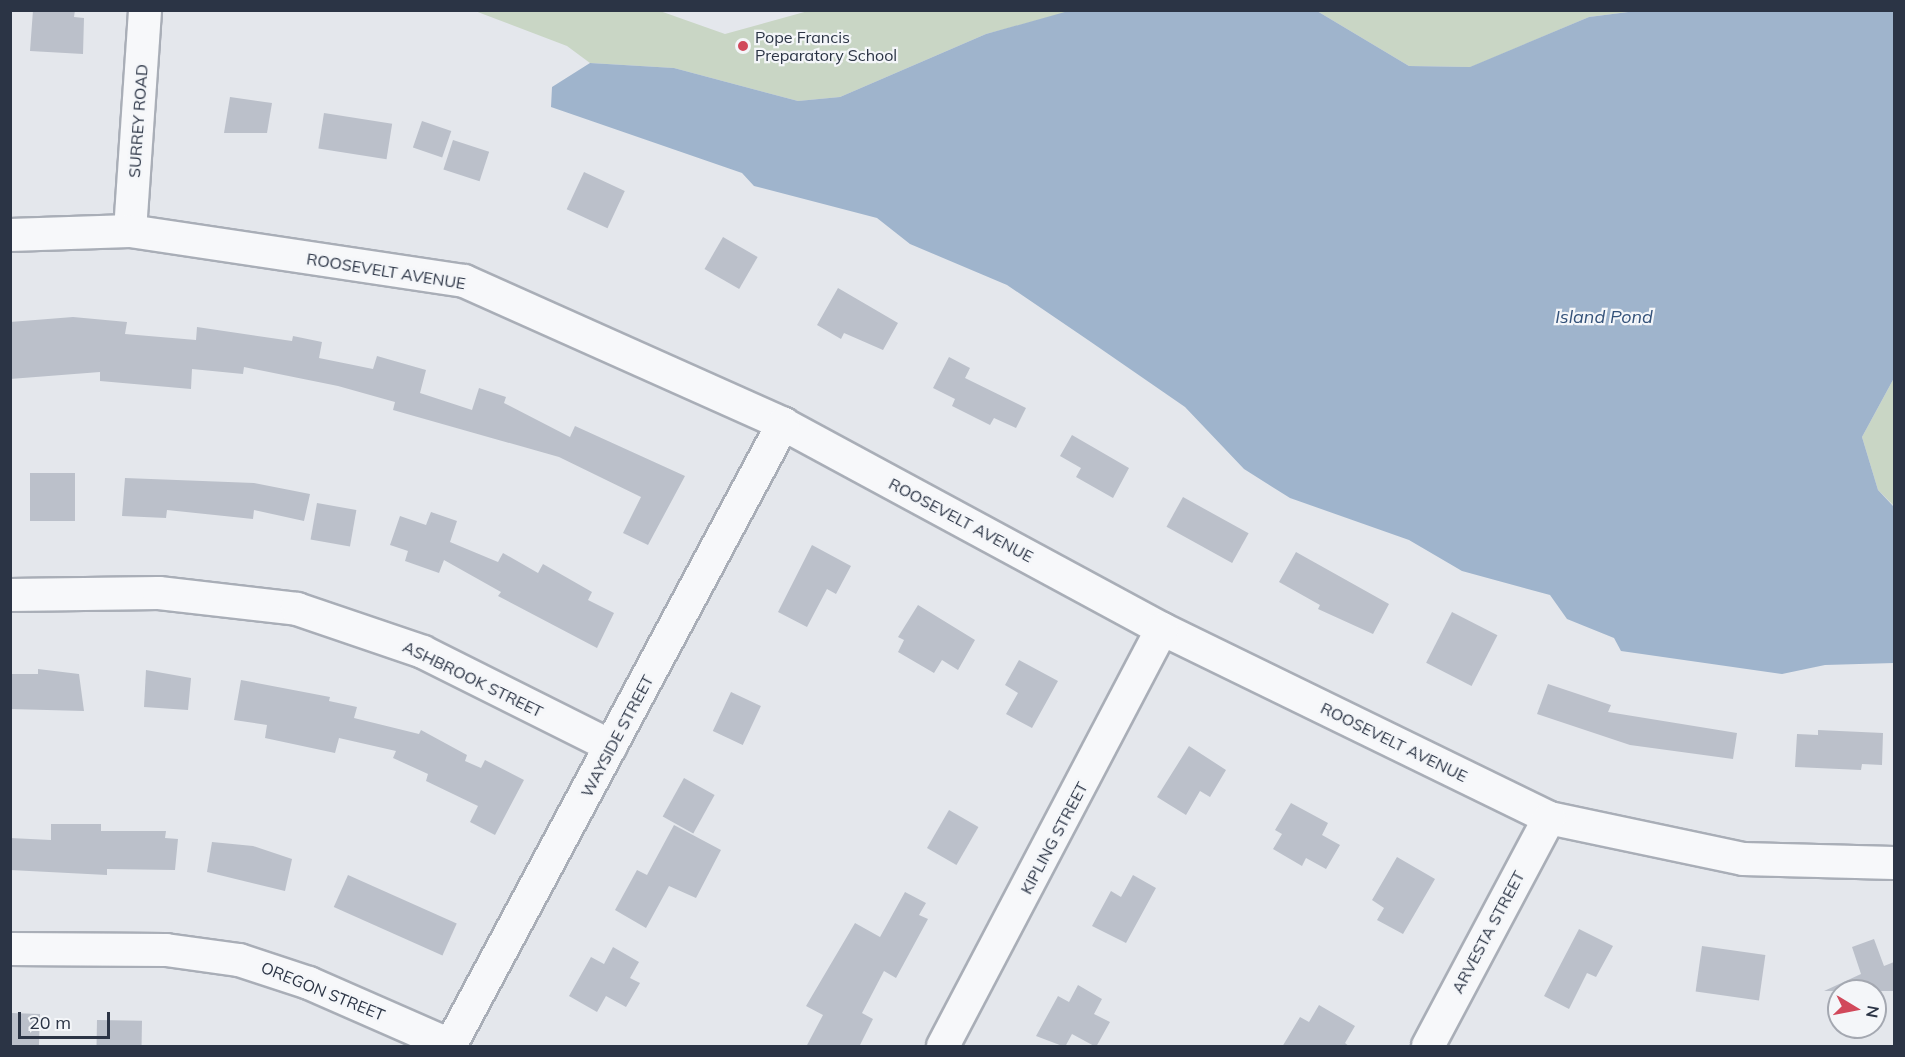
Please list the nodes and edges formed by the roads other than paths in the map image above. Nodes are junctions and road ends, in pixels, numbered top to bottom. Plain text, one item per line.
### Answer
1 (145, 10) edge
2 (130, 231) junction
3 (10, 235) edge
4 (783, 424) junction
5 (10, 595) edge
6 (1162, 629) junction
7 (611, 746) junction
8 (1549, 818) junction
9 (1894, 863) edge
10 (10, 949) edge
11 (450, 1046) edge
12 (943, 1047) edge
13 (1428, 1047) edge

1 - 2 street, SURREY ROAD
2 - 3 street, ROOSEVELT AVENUE
2 - 4 street, ROOSEVELT AVENUE
4 - 6 street, ROOSEVELT AVENUE
4 - 7 street, WAYSIDE STREET
5 - 7 street, ASHBROOK STREET
6 - 8 street, ROOSEVELT AVENUE
6 - 12 street, KIPLING STREET
7 - 11 street, WAYSIDE STREET
8 - 9 street, ROOSEVELT AVENUE
8 - 13 street, ARVESTA STREET
10 - 11 street, OREGON STREET

